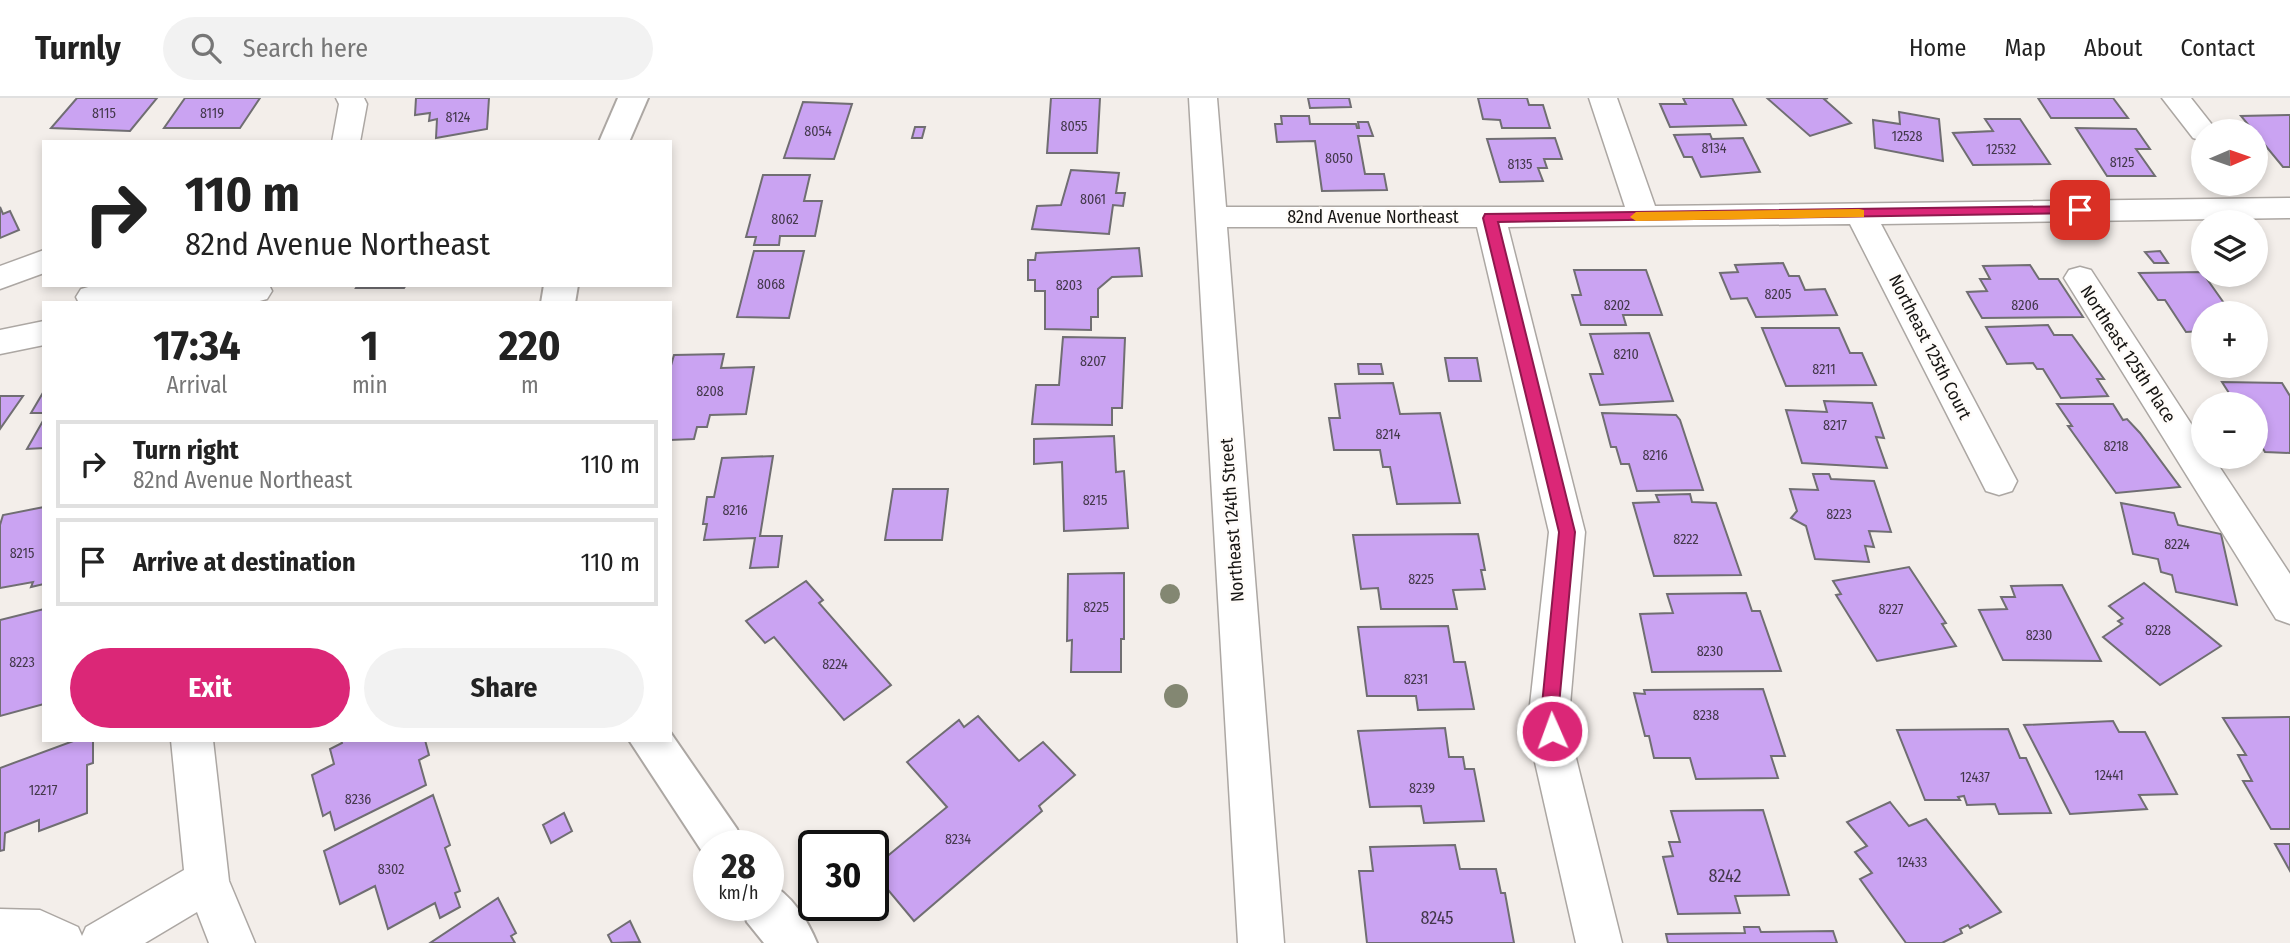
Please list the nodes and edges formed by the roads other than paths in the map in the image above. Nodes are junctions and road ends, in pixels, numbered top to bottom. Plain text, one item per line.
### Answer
1 (350, 98) edge
2 (633, 98) edge
3 (1203, 98) edge
4 (1603, 98) edge
5 (2176, 98) edge
6 (2193, 119) edge
7 (346, 140) edge
8 (615, 140) edge
9 (2260, 196) edge
10 (2276, 208) edge
11 (1860, 214) junction
12 (1212, 217) junction
13 (1643, 217) junction
14 (1490, 218) junction
15 (42, 262) edge
16 (0, 278) edge
17 (2080, 278) dead end
18 (256, 293) edge
19 (92, 295) edge
20 (42, 334) edge
21 (0, 342) edge
22 (1999, 481) dead end
23 (2290, 607) edge
24 (192, 742) edge
25 (652, 742) edge
26 (711, 830) edge
27 (207, 881) junction
28 (776, 921) edge
29 (0, 932) edge
30 (62, 943) edge
31 (102, 943) edge
32 (232, 943) edge
33 (793, 943) edge
34 (1261, 943) edge
35 (1599, 943) edge

1 - 7 street
2 - 8 street
3 - 12 street, Northeast 124th Street
4 - 13 street
5 - 6 street
9 - 10 street
10 - 11 street, 82nd Avenue Northeast
11 - 13 street, 82nd Avenue Northeast
11 - 22 street, Northeast 125th Court
12 - 14 street, 82nd Avenue Northeast
12 - 34 street, Northeast 124th Street
13 - 14 street, 82nd Avenue Northeast
14 - 35 street
15 - 16 street
17 - 23 street, Northeast 125th Place
18 - 19 street
20 - 21 street
24 - 27 street
25 - 26 street
27 - 31 street
27 - 32 street
28 - 33 street
29 - 30 street

